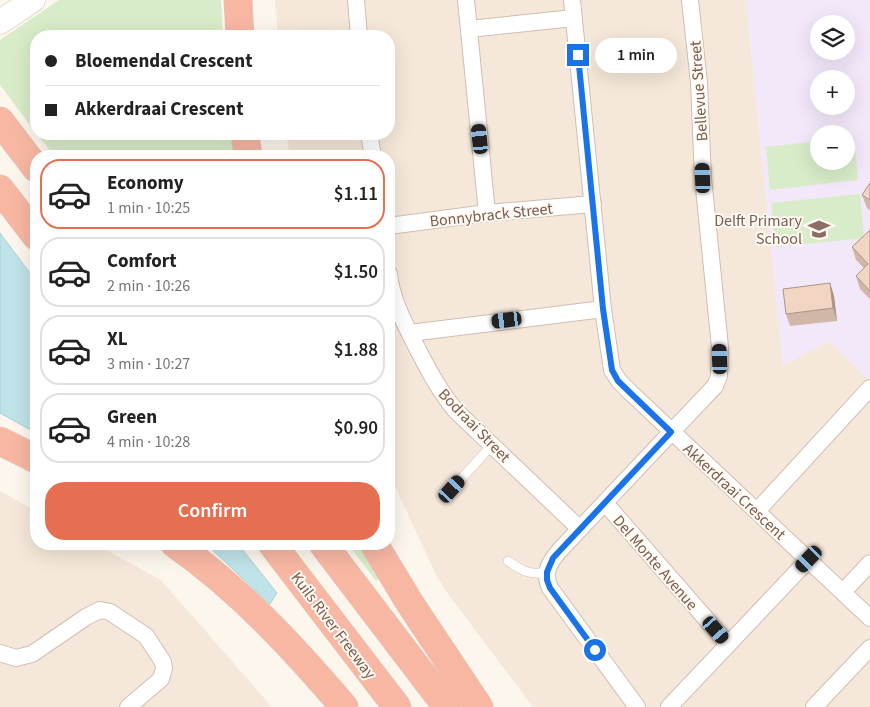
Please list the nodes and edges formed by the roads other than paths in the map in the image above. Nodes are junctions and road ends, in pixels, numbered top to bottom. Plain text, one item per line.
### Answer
1 (33, 0) edge
2 (238, 0) edge
3 (356, 0) edge
4 (466, 0) edge
5 (572, 0) edge
6 (690, 0) edge
7 (574, 18) junction
8 (0, 22) edge
9 (468, 29) junction
10 (240, 30) edge
11 (358, 30) edge
12 (0, 120) edge
13 (30, 160) edge
14 (0, 189) edge
15 (593, 204) junction
16 (487, 213) junction
17 (395, 225) edge
18 (30, 228) edge
19 (395, 302) edge
20 (603, 309) junction
21 (410, 333) junction
22 (870, 388) edge
23 (671, 432) junction
24 (0, 441) edge
25 (492, 445) junction
26 (30, 456) edge
27 (452, 489) dead end
28 (604, 503) junction
29 (757, 511) junction
30 (579, 528) junction
31 (183, 550) edge
32 (277, 550) edge
33 (328, 550) edge
34 (378, 550) edge
35 (809, 559) junction
36 (508, 560) dead end
37 (870, 563) edge
38 (547, 572) junction
39 (843, 592) junction
40 (870, 618) edge
41 (728, 644) junction
42 (870, 648) edge
43 (0, 653) edge
44 (128, 707) edge
45 (344, 707) edge
46 (397, 707) edge
47 (447, 707) edge
48 (479, 707) edge
49 (637, 707) edge
50 (669, 707) edge
51 (814, 707) edge

1 - 8 main road
2 - 10 highway
3 - 11 street
4 - 9 street
5 - 7 street, Akkerdraai Crescent
6 - 23 street, Bellevue Street
7 - 9 street
7 - 15 street, Akkerdraai Crescent
9 - 16 street
12 - 13 highway
14 - 18 highway
15 - 16 street, Bonnybrack Street
15 - 20 street, Akkerdraai Crescent
16 - 17 street, Bonnybrack Street
19 - 21 street, Bodraai Street
20 - 21 street
20 - 23 street, Akkerdraai Crescent
21 - 25 street, Bodraai Street
22 - 29 street
23 - 28 street, Bellevue Street
23 - 29 street, Akkerdraai Crescent
24 - 26 highway
25 - 27 lane
25 - 30 street, Bodraai Street
28 - 30 street, Bellevue Street
28 - 41 street, Del Monte Avenue
29 - 35 street, Akkerdraai Crescent
30 - 38 street, Bellevue Street
31 - 45 highway
32 - 46 highway, Kuils River Freeway
33 - 47 highway
34 - 48 highway
35 - 39 street, Akkerdraai Crescent
35 - 41 street
36 - 38 lane
37 - 39 street
38 - 49 street
39 - 40 street, Akkerdraai Crescent
41 - 50 street
42 - 51 street
43 - 44 street

